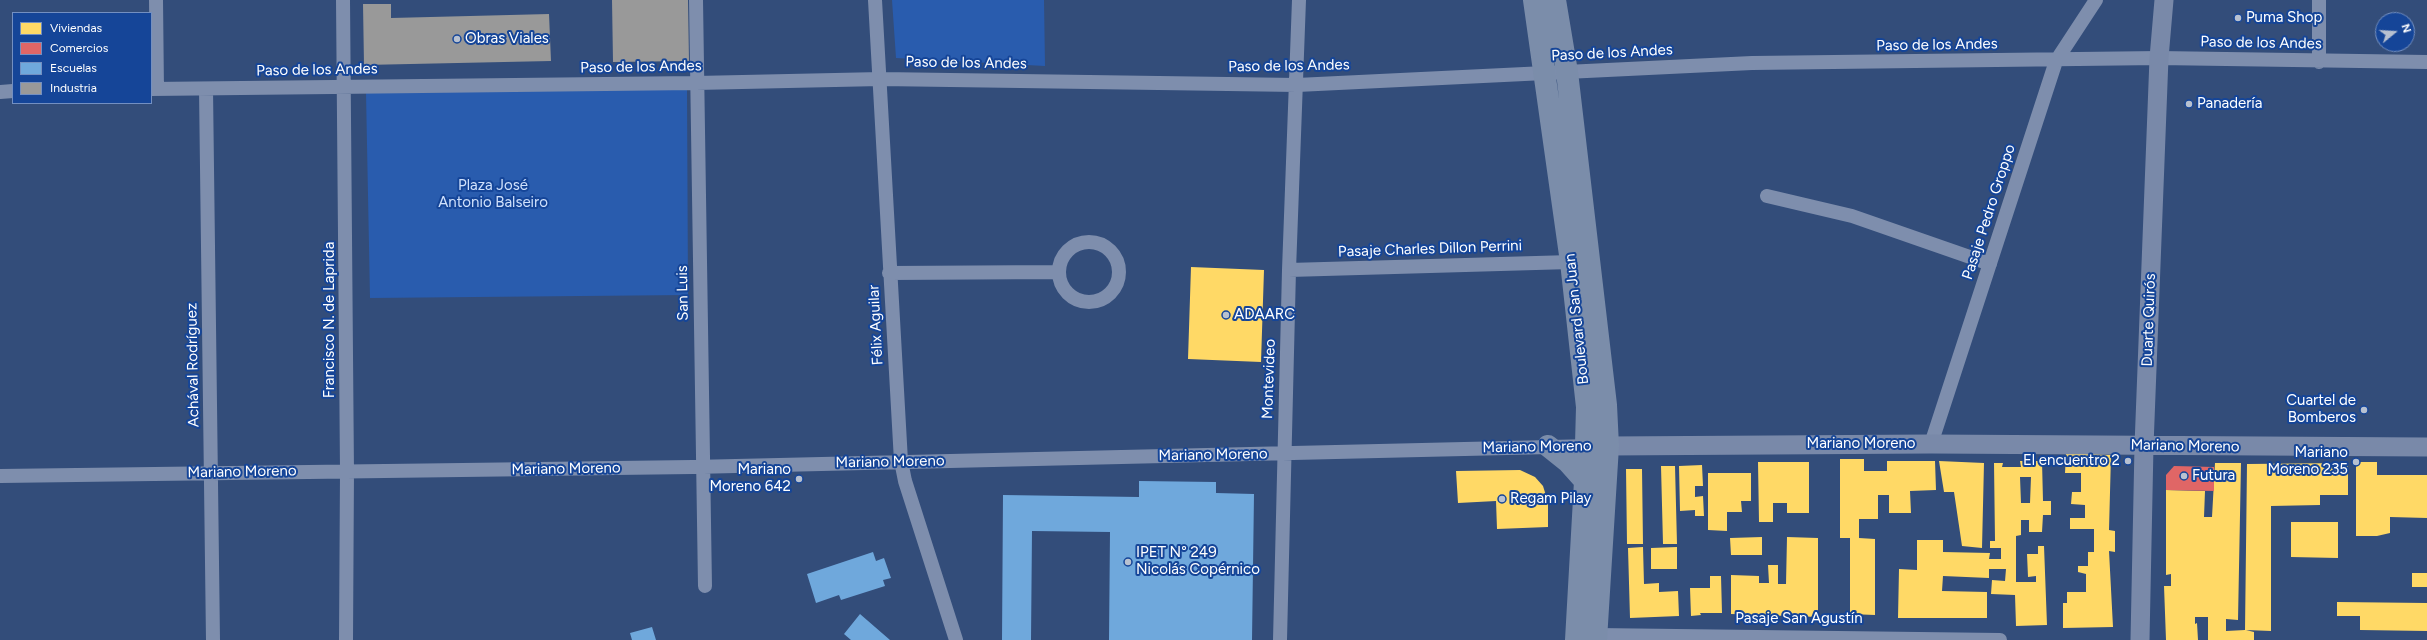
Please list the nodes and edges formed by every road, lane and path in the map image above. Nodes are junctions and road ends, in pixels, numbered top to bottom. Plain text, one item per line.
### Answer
1 (156, 0) edge
2 (343, 0) edge
3 (696, 0) edge
4 (874, 0) edge
5 (1299, 0) edge
6 (1534, 0) edge
7 (1555, 0) edge
8 (2096, 0) edge
9 (2164, 0) edge
10 (2319, 0) edge
11 (2159, 58) junction
12 (2056, 61) junction
13 (2319, 62) junction
14 (2427, 62) edge
15 (1567, 72) junction
16 (1545, 74) junction
17 (881, 79) junction
18 (696, 83) junction
19 (1298, 85) junction
20 (345, 86) junction
21 (154, 89) edge
22 (206, 89) junction
23 (12, 91) edge
24 (0, 92) edge
25 (1766, 196) dead end
26 (1571, 262) junction
27 (1990, 264) junction
28 (1289, 270) junction
29 (889, 272) junction
30 (1058, 272) junction
31 (1931, 444) junction
32 (1548, 446) junction
33 (1587, 446) junction
34 (1608, 446) junction
35 (2144, 446) junction
36 (2427, 447) edge
37 (1283, 454) junction
38 (901, 461) junction
39 (703, 467) junction
40 (347, 471) junction
41 (212, 472) junction
42 (0, 476) edge
43 (1585, 481) junction
44 (705, 586) dead end
45 (1590, 638) edge
46 (213, 640) edge
47 (346, 640) edge
48 (956, 640) edge
49 (1280, 640) edge
50 (2000, 640) edge
51 (2140, 640) edge

1 - 21 street
2 - 20 street, Francisco N. de Laprida
3 - 18 street, San Luis
4 - 17 street, Félix Aguilar
5 - 19 street, Montevideo
6 - 16 main road, Boulevard San Juan
7 - 15 main road, Boulevard San Juan
8 - 12 street, Pasaje Pedro Groppo
9 - 11 street, Duarte Quirós
10 - 13 street
11 - 12 street, Paso de los Andes
11 - 13 street, Paso de los Andes
11 - 35 street, Duarte Quirós
12 - 15 street, Paso de los Andes
12 - 27 street, Pasaje Pedro Groppo
13 - 14 street, Paso de los Andes
15 - 16 street, Paso de los Andes
15 - 34 main road, Boulevard San Juan
16 - 19 street, Paso de los Andes
16 - 26 main road, Boulevard San Juan
17 - 18 street, Paso de los Andes
17 - 19 street, Paso de los Andes
17 - 29 street, Félix Aguilar
18 - 20 street, Paso de los Andes
18 - 39 street, San Luis
19 - 28 street, Montevideo
20 - 22 street, Paso de los Andes
20 - 40 street, Francisco N. de Laprida
21 - 22 street, Paso de los Andes
22 - 41 street, Achával Rodríguez
23 - 24 street
25 - 27 street
26 - 28 street, Pasaje Charles Dillon Perrini
26 - 33 main road, Boulevard San Juan
27 - 31 street, Pasaje Pedro Groppo
28 - 37 street, Montevideo
29 - 30 street
29 - 38 street, Félix Aguilar
30 - 30 street
31 - 34 street, Mariano Moreno
31 - 35 street, Mariano Moreno
32 - 33 street, Mariano Moreno
32 - 37 street, Mariano Moreno
32 - 43 main road
33 - 34 street, Mariano Moreno
33 - 43 main road, Boulevard San Juan
34 - 45 main road, Boulevard San Juan
35 - 36 street, Mariano Moreno
35 - 51 street, Duarte Quirós
37 - 38 street, Mariano Moreno
37 - 49 street, Montevideo
38 - 39 street, Mariano Moreno
38 - 48 street, Félix Aguilar
39 - 40 street, Mariano Moreno
39 - 44 street, San Luis
40 - 41 street, Mariano Moreno
40 - 47 street, Francisco N. de Laprida
41 - 42 street, Mariano Moreno
41 - 46 street, Achával Rodríguez
43 - 45 main road, Boulevard San Juan
45 - 50 street, Pasaje San Agustín

